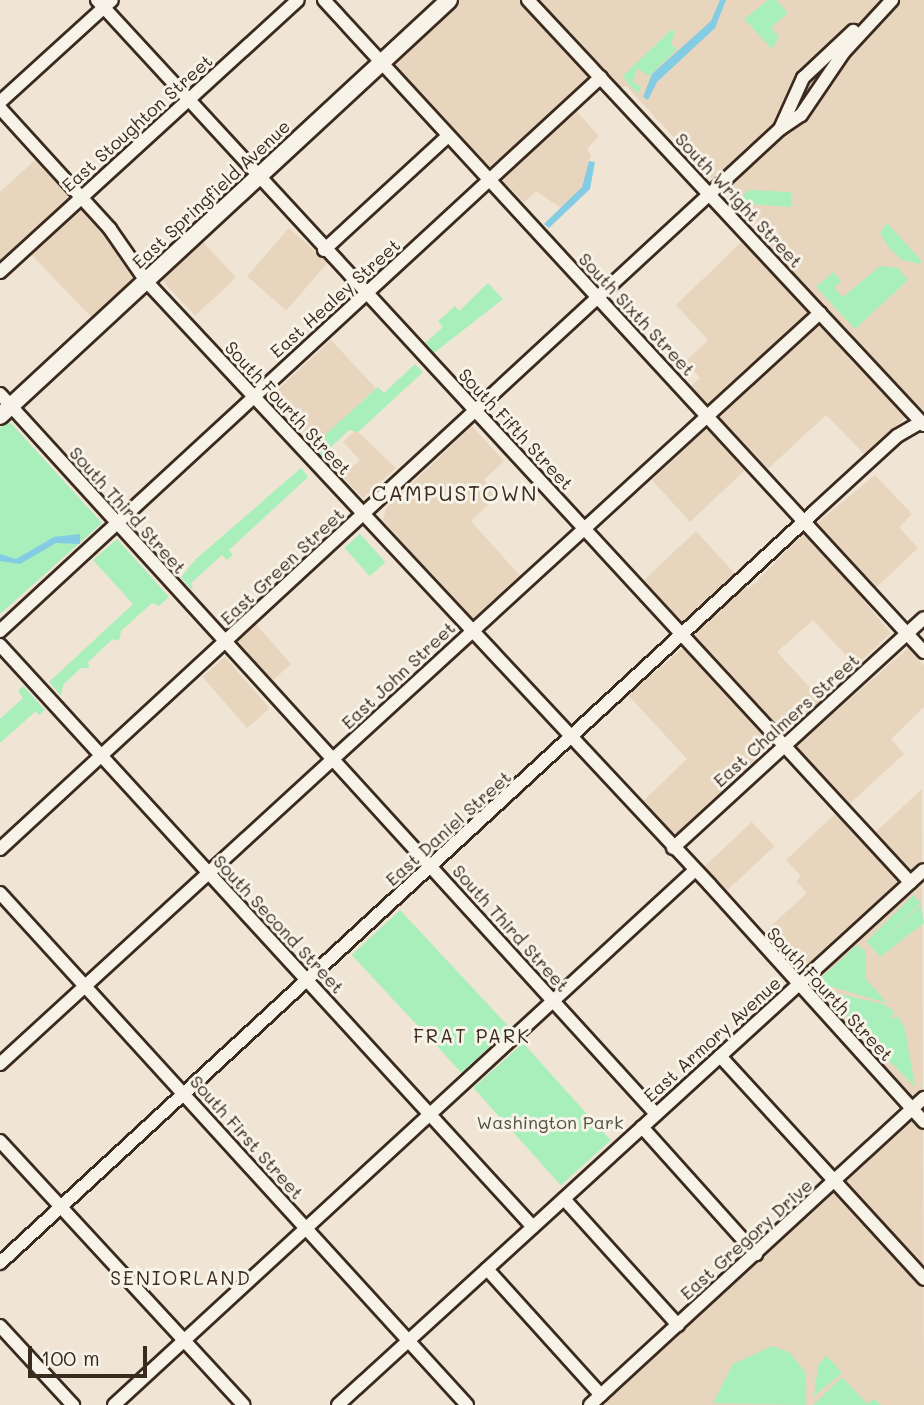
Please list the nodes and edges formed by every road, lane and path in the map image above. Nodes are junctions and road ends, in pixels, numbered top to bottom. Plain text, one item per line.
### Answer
1 (298, 0) edge
2 (324, 0) edge
3 (449, 0) edge
4 (528, 0) edge
5 (892, 0) edge
6 (104, 3) edge
7 (874, 17) junction
8 (381, 63) junction
9 (601, 77) junction
10 (188, 100) junction
11 (0, 102) edge
12 (0, 108) edge
13 (780, 129) junction
14 (448, 136) junction
15 (257, 177) junction
16 (489, 180) junction
17 (711, 194) junction
18 (82, 198) junction
19 (324, 250) junction
20 (0, 272) edge
21 (146, 281) junction
22 (365, 295) junction
23 (598, 299) junction
24 (820, 313) junction
25 (253, 397) junction
26 (4, 405) edge
27 (474, 411) junction
28 (709, 418) junction
29 (923, 424) edge
30 (363, 515) junction
31 (116, 523) junction
32 (807, 523) junction
33 (582, 527) junction
34 (924, 618) edge
35 (0, 631) edge
36 (469, 632) junction
37 (908, 632) junction
38 (682, 637) junction
39 (225, 642) junction
40 (0, 645) edge
41 (924, 652) edge
42 (570, 739) junction
43 (783, 747) junction
44 (101, 756) junction
45 (333, 761) junction
46 (673, 848) junction
47 (0, 849) edge
48 (431, 866) junction
49 (924, 870) edge
50 (207, 873) junction
51 (692, 873) junction
52 (910, 882) junction
53 (710, 889) junction
54 (0, 893) edge
55 (307, 980) junction
56 (798, 985) junction
57 (84, 987) junction
58 (554, 1001) junction
59 (720, 1056) junction
60 (0, 1064) edge
61 (184, 1094) junction
62 (924, 1098) edge
63 (913, 1110) junction
64 (656, 1114) junction
65 (430, 1115) junction
66 (924, 1122) edge
67 (642, 1127) junction
68 (0, 1141) edge
69 (834, 1182) junction
70 (564, 1199) junction
71 (62, 1207) junction
72 (533, 1227) junction
73 (307, 1228) junction
74 (756, 1254) junction
75 (0, 1263) edge
76 (487, 1269) junction
77 (924, 1279) edge
78 (678, 1325) junction
79 (0, 1326) edge
80 (185, 1340) junction
81 (409, 1340) junction
82 (601, 1395) junction
83 (73, 1405) edge
84 (114, 1405) edge
85 (244, 1405) edge
86 (338, 1405) edge
87 (467, 1405) edge
88 (590, 1405) edge

1 - 10 street, East Stoughton Street
2 - 8 street, South Sixth Street
3 - 8 main road, East Springfield Avenue
4 - 9 street, South Wright Street
5 - 7 street
6 - 10 street, South Fifth Street
6 - 11 street
7 - 13 street, East Green Street
7 - 13 street
8 - 14 street, South Sixth Street
8 - 15 main road, East Springfield Avenue
9 - 16 street, East Healey Street
9 - 17 street, South Wright Street
10 - 15 street, South Fifth Street
10 - 18 street, East Stoughton Street
12 - 18 street, South Fourth Street
13 - 17 street, East Green Street
14 - 16 street, South Sixth Street
14 - 19 street
15 - 19 street, South Fifth Street
15 - 21 main road, East Springfield Avenue
16 - 22 street, East Healey Street
16 - 23 street, South Sixth Street
17 - 23 street, East Green Street
17 - 24 street, South Wright Street
18 - 20 street, East Stoughton Street
18 - 21 street, South Fourth Street
19 - 22 street, South Fifth Street
21 - 25 street, South Fourth Street
21 - 26 main road, East Springfield Avenue
22 - 25 street, East Healey Street
22 - 27 street, South Fifth Street
23 - 27 street, East Green Street
23 - 28 street, South Sixth Street
24 - 28 street, East John Street
24 - 29 street, South Wright Street
25 - 30 street, South Fourth Street
25 - 31 street, East Healey Street
26 - 31 street, South Third Street
27 - 30 street, East Green Street
27 - 33 street, South Fifth Street
28 - 32 street, South Sixth Street
28 - 33 street, East John Street
29 - 32 street, East Daniel Street
30 - 36 street, South Fourth Street
30 - 39 street, East Green Street
31 - 35 street, East Healey Street
31 - 39 street, South Third Street
32 - 37 street, South Sixth Street
32 - 38 street, East Daniel Street
33 - 36 street, East John Street
33 - 38 street, South Fifth Street
34 - 37 street, East Chalmers Street
36 - 42 street, South Fourth Street
36 - 45 street, East John Street
37 - 41 street, South Sixth Street
37 - 43 street, East Chalmers Street
38 - 42 street, East Daniel Street
38 - 43 street, South Fifth Street
39 - 44 street, East Green Street
39 - 45 street, South Third Street
40 - 44 street, South Second Street
42 - 46 street, South Fourth Street
42 - 48 street, East Daniel Street
43 - 46 street, East Chalmers Street
43 - 52 street, South Fifth Street
44 - 47 street, East Green Street
44 - 50 street, South Second Street
45 - 48 street, South Third Street
45 - 50 street, East John Street
46 - 51 street, South Fourth Street
46 - 53 street, South Fourth Street
48 - 55 street, East Daniel Street
48 - 58 street, South Third Street
49 - 52 street, East Armory Avenue
50 - 55 street, South Second Street
50 - 57 street, East John Street
51 - 53 street, South Fourth Street
51 - 58 street
52 - 56 street, East Armory Avenue
53 - 56 street, South Fourth Street
54 - 57 street, South First Street
55 - 61 street, East Daniel Street
55 - 65 street, South Second Street
56 - 59 street, East Armory Avenue
56 - 63 street, South Fourth Street
57 - 60 street, East John Street
57 - 61 street, South First Street
58 - 64 street, South Third Street
58 - 65 street
59 - 64 street, East Armory Avenue
59 - 69 street
61 - 71 street, East Daniel Street
61 - 73 street, South First Street
62 - 63 street, East Gregory Drive
63 - 66 street, South Fourth Street
63 - 69 street, East Gregory Drive
64 - 67 street, East Armory Avenue
65 - 72 street, South Second Street
65 - 73 street
67 - 70 street, East Armory Avenue
67 - 74 street
68 - 71 street
69 - 74 street, East Gregory Drive
69 - 77 street
70 - 72 street, East Armory Avenue
70 - 78 street
71 - 75 street, East Daniel Street
71 - 80 street
72 - 76 street, East Armory Avenue
73 - 80 street
73 - 81 street, South First Street
74 - 78 street, East Gregory Drive
76 - 81 street, East Armory Avenue
76 - 82 street
78 - 82 street, East Gregory Drive
79 - 83 street
80 - 84 street
80 - 85 street
81 - 86 street, East Armory Avenue
81 - 87 street, South First Street
82 - 88 street, East Gregory Drive

